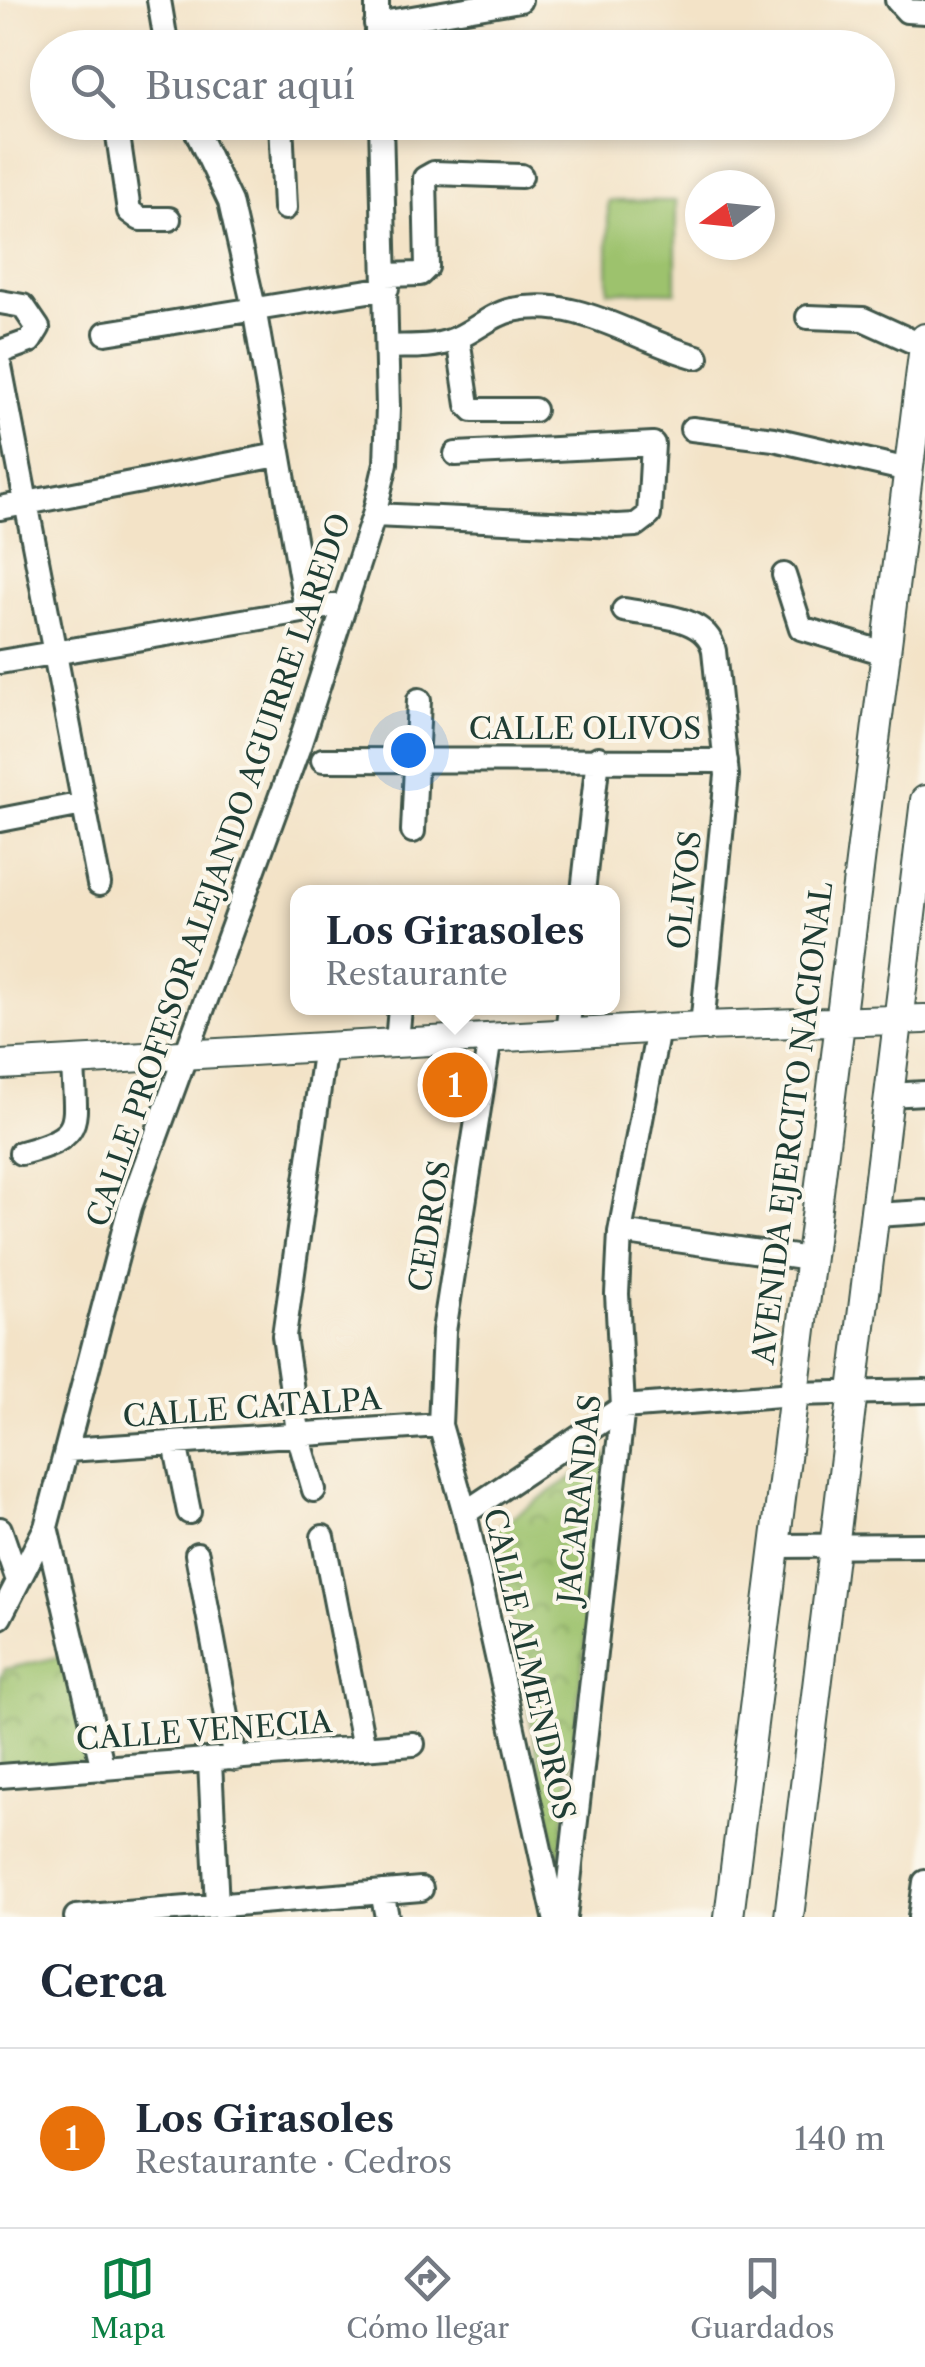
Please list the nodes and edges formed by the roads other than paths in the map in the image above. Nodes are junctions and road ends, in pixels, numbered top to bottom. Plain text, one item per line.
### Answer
1 (159, 0) edge
2 (376, 0) edge
3 (520, 0) edge
4 (897, 0) edge
5 (925, 12) edge
6 (164, 30) edge
7 (377, 30) edge
8 (401, 30) edge
9 (119, 140) edge
10 (201, 140) edge
11 (282, 140) edge
12 (382, 140) edge
13 (522, 176) dead end
14 (285, 208) dead end
15 (168, 219) dead end
16 (387, 282) junction
17 (0, 302) edge
18 (254, 308) junction
19 (808, 317) dead end
20 (106, 333) dead end
21 (458, 338) junction
22 (925, 338) edge
23 (388, 346) junction
24 (924, 347) edge
25 (0, 352) edge
26 (697, 358) dead end
27 (0, 366) edge
28 (534, 410) dead end
29 (692, 428) dead end
30 (456, 454) dead end
31 (278, 455) junction
32 (908, 470) junction
33 (28, 503) junction
34 (0, 508) edge
35 (374, 515) junction
36 (784, 574) dead end
37 (344, 604) junction
38 (306, 608) junction
39 (624, 610) dead end
40 (56, 651) junction
41 (885, 653) junction
42 (0, 662) edge
43 (419, 700) dead end
44 (598, 758) junction
45 (419, 759) junction
46 (323, 760) dead end
47 (726, 761) junction
48 (925, 800) edge
49 (84, 804) junction
50 (0, 820) edge
51 (413, 831) dead end
52 (99, 884) dead end
53 (584, 885) edge
54 (916, 943) edge
55 (399, 1015) edge
56 (925, 1018) edge
57 (568, 1020) edge
58 (896, 1020) junction
59 (838, 1022) junction
60 (702, 1026) junction
61 (658, 1029) junction
62 (490, 1038) junction
63 (397, 1042) junction
64 (325, 1046) junction
65 (188, 1053) junction
66 (73, 1060) junction
67 (0, 1065) edge
68 (925, 1093) edge
69 (888, 1095) junction
70 (22, 1153) dead end
71 (925, 1212) edge
72 (875, 1214) junction
73 (620, 1232) junction
74 (809, 1258) junction
75 (925, 1391) edge
76 (851, 1393) junction
77 (793, 1394) junction
78 (623, 1407) junction
79 (440, 1425) junction
80 (299, 1438) junction
81 (175, 1443) junction
82 (68, 1450) junction
83 (314, 1490) dead end
84 (189, 1512) dead end
85 (465, 1512) junction
86 (46, 1527) junction
87 (0, 1529) edge
88 (323, 1536) dead end
89 (776, 1546) junction
90 (831, 1546) junction
91 (925, 1546) edge
92 (197, 1554) dead end
93 (18, 1581) junction
94 (0, 1617) edge
95 (413, 1744) dead end
96 (364, 1748) junction
97 (235, 1759) junction
98 (210, 1762) junction
99 (103, 1769) junction
100 (0, 1776) edge
101 (925, 1882) edge
102 (421, 1889) dead end
103 (382, 1892) junction
104 (217, 1906) junction
105 (76, 1917) edge
106 (387, 1917) edge
107 (555, 1917) edge
108 (564, 1917) edge
109 (729, 1917) edge
110 (789, 1917) edge
111 (920, 1917) edge

1 - 6 street
2 - 7 street
3 - 8 street
4 - 5 street
9 - 15 street
10 - 18 street
11 - 14 street
12 - 16 street, CALLE PROFESOR ALEJANDO AGUIRRE LAREDO
13 - 16 street
16 - 18 street
16 - 23 street, CALLE PROFESOR ALEJANDO AGUIRRE LAREDO
17 - 25 street
18 - 20 street
18 - 31 street
19 - 24 street
21 - 23 street
21 - 26 street
21 - 28 street
22 - 24 main road, AVENIDA EJERCITO NACIONAL
23 - 35 street, CALLE PROFESOR ALEJANDO AGUIRRE LAREDO
24 - 32 main road, AVENIDA EJERCITO NACIONAL
27 - 33 street
29 - 32 street
30 - 35 street
31 - 33 street
31 - 38 street
32 - 41 main road, AVENIDA EJERCITO NACIONAL
33 - 34 street
33 - 40 street
35 - 37 street, CALLE PROFESOR ALEJANDO AGUIRRE LAREDO
36 - 41 street
37 - 38 street
37 - 65 street, CALLE PROFESOR ALEJANDO AGUIRRE LAREDO
38 - 40 street
39 - 47 street, OLIVOS
40 - 42 street
40 - 49 street
41 - 59 main road, AVENIDA EJERCITO NACIONAL
43 - 45 street
44 - 45 street, CALLE OLIVOS
44 - 47 street, CALLE OLIVOS
44 - 53 street
45 - 46 street, CALLE OLIVOS
45 - 51 street
47 - 60 street, OLIVOS
48 - 54 main road
49 - 50 street
49 - 52 street
54 - 58 main road
55 - 63 street
56 - 58 main road
57 - 61 main road
57 - 62 main road
58 - 59 main road
58 - 69 main road
59 - 60 main road
59 - 74 main road, AVENIDA EJERCITO NACIONAL
60 - 61 main road
61 - 73 street, JACARANDAS
62 - 63 main road
62 - 79 street, CEDROS
63 - 64 main road
64 - 65 main road
64 - 80 street
65 - 66 main road
65 - 82 street, CALLE PROFESOR ALEJANDO AGUIRRE LAREDO
66 - 67 main road
66 - 70 street
68 - 69 street
69 - 72 main road
71 - 72 street
72 - 76 main road
73 - 74 street
73 - 78 street, JACARANDAS
74 - 77 main road, AVENIDA EJERCITO NACIONAL
75 - 76 street
76 - 77 street
76 - 90 main road
77 - 78 street
77 - 89 main road, AVENIDA EJERCITO NACIONAL
78 - 85 street
78 - 108 street, JACARANDAS
79 - 80 street, CALLE CATALPA
79 - 85 street, CALLE ALMENDROS
80 - 81 street, CALLE CATALPA
80 - 83 street
81 - 82 street, CALLE CATALPA
81 - 84 street
82 - 86 street, CALLE PROFESOR ALEJANDO AGUIRRE LAREDO
85 - 107 street, CALLE ALMENDROS
86 - 93 street, CALLE PROFESOR ALEJANDO AGUIRRE LAREDO
86 - 99 street
87 - 93 street
88 - 96 street
89 - 90 street
89 - 109 main road, AVENIDA EJERCITO NACIONAL
90 - 91 street
90 - 110 main road
92 - 97 street
93 - 94 street, CALLE PROFESOR ALEJANDO AGUIRRE LAREDO
95 - 96 street, CALLE VENECIA
96 - 97 street, CALLE VENECIA
97 - 98 street, CALLE VENECIA
98 - 99 street, CALLE VENECIA
98 - 104 street
99 - 100 street, CALLE VENECIA
101 - 111 street
102 - 103 street
103 - 104 street
103 - 106 street
104 - 105 street

